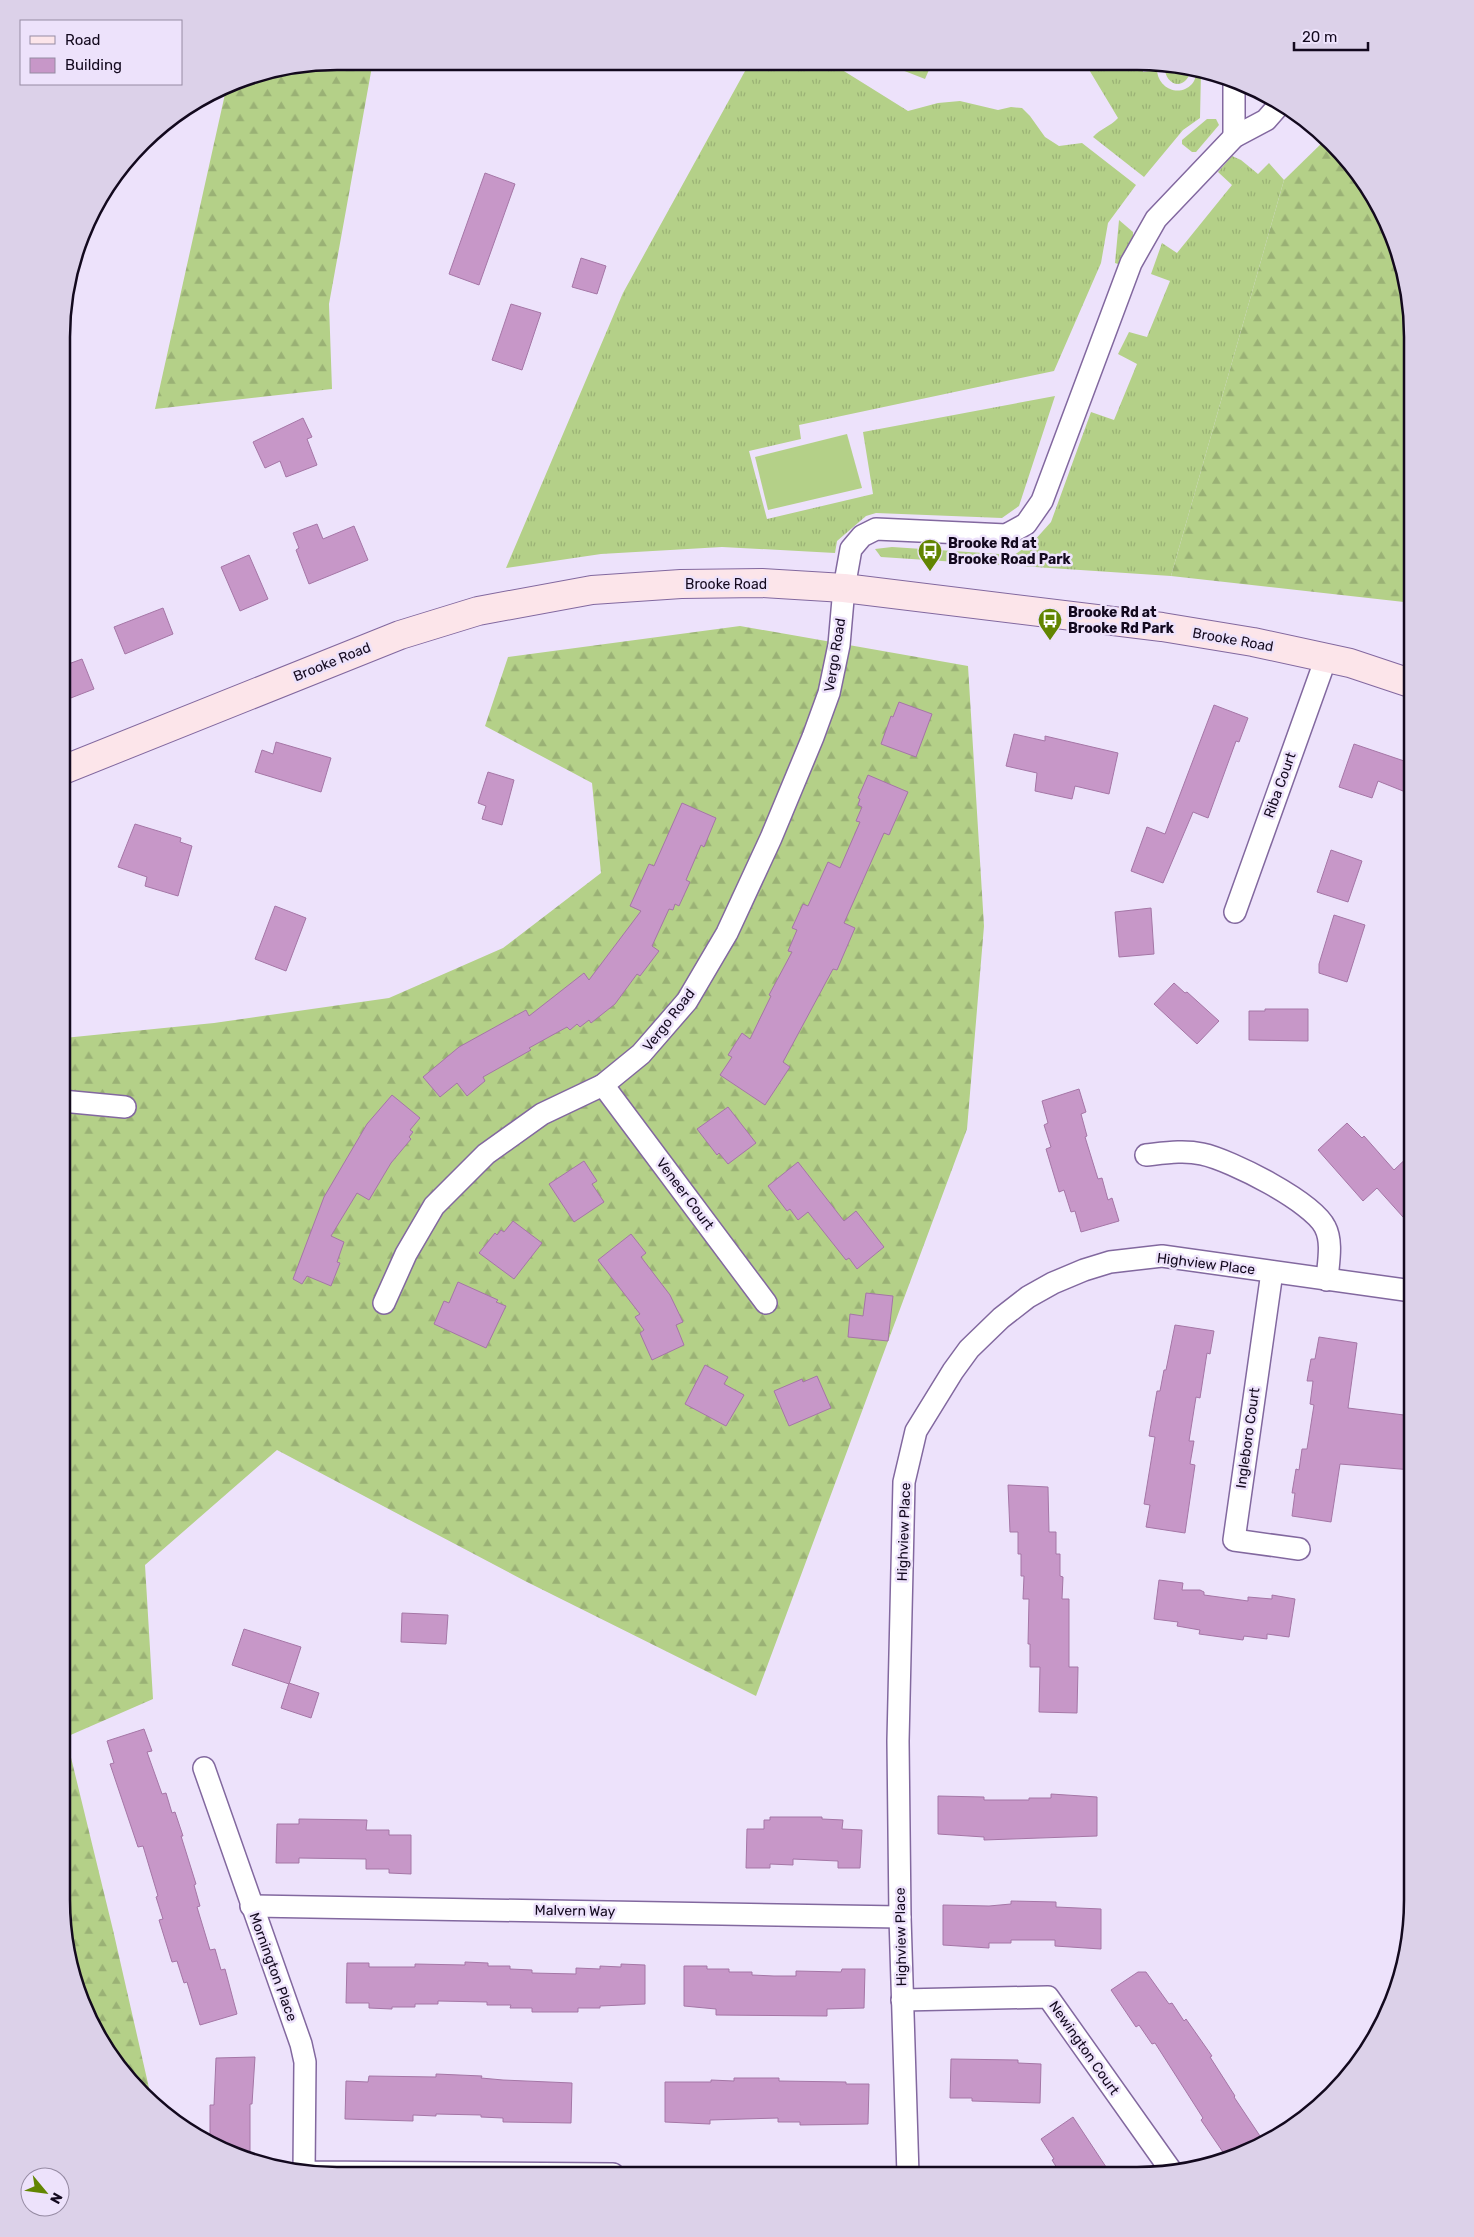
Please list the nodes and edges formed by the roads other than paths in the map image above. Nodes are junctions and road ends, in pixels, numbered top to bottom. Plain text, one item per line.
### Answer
1 (1234, 88) edge
2 (1276, 109) edge
3 (1234, 137) junction
4 (844, 588) junction
5 (1326, 658) junction
6 (1404, 681) edge
7 (70, 767) edge
8 (1235, 912) dead end
9 (603, 1085) junction
10 (70, 1102) edge
11 (126, 1107) dead end
12 (1146, 1154) dead end
13 (1272, 1272) junction
14 (1327, 1280) junction
15 (1404, 1290) edge
16 (384, 1303) dead end
17 (766, 1303) dead end
18 (1299, 1549) dead end
19 (204, 1768) dead end
20 (251, 1906) junction
21 (900, 1917) junction
22 (902, 2000) junction
23 (304, 2165) edge
24 (1167, 2165) edge
25 (908, 2167) edge

1 - 3 street
2 - 3 street, Vergo Road
3 - 4 street, Vergo Road
4 - 5 street, Brooke Road
4 - 7 street, Brooke Road
4 - 9 street, Vergo Road
5 - 6 street, Brooke Road
5 - 8 street, Riba Court
9 - 16 street, Vergo Road
9 - 17 street, Veneer Court
10 - 11 street
12 - 14 street
13 - 14 street, Highview Place
13 - 18 street, Ingleboro Court
13 - 21 street, Highview Place
14 - 15 street, Highview Place
19 - 20 street, Mornington Place
20 - 21 street, Malvern Way
20 - 23 street, Mornington Place
21 - 22 street, Highview Place
22 - 24 street, Newington Court
22 - 25 street, Highview Place

